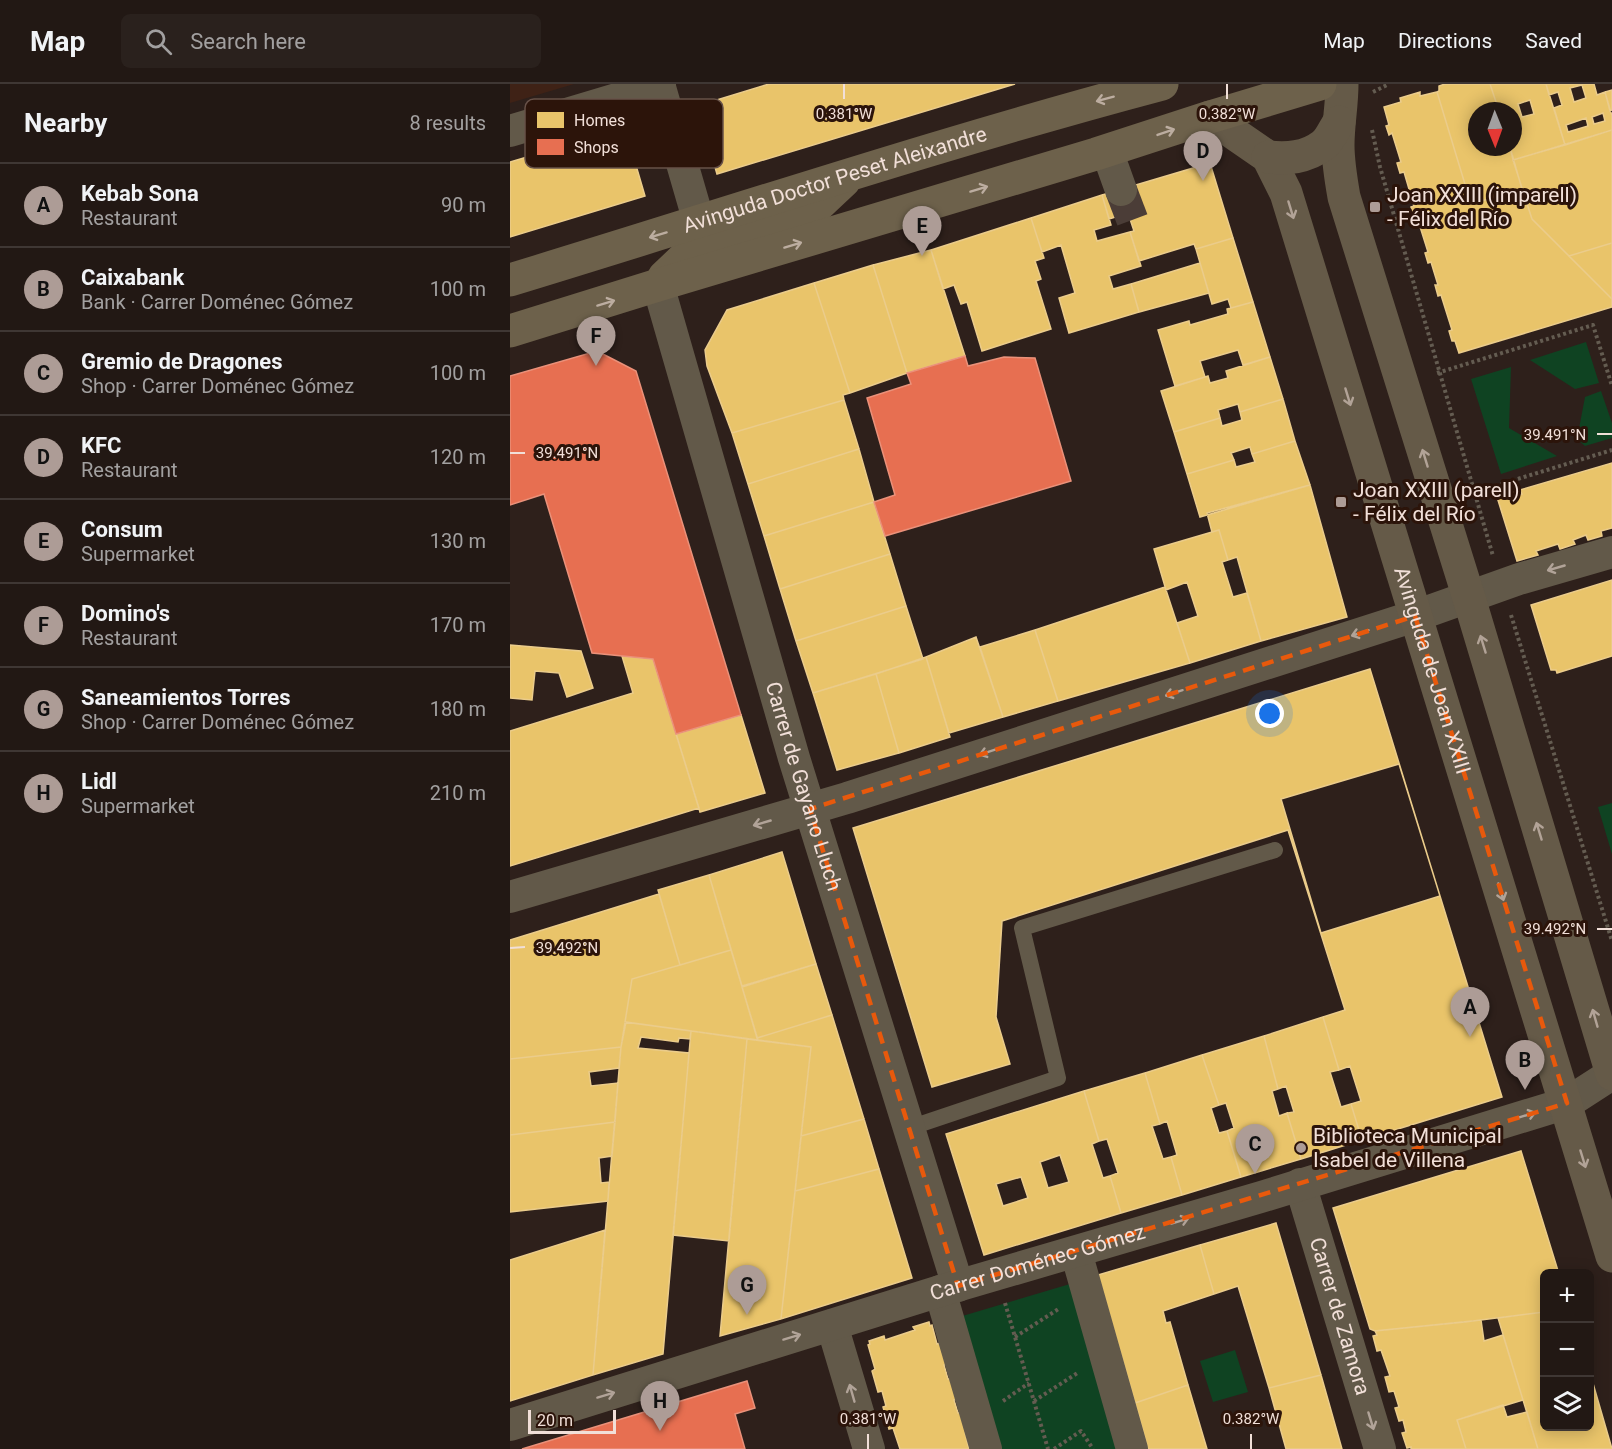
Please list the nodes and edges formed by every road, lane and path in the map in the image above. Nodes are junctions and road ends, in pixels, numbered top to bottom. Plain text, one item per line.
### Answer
1 (1163, 84) edge
2 (1320, 84) edge
3 (1389, 84) edge
4 (659, 85) edge
5 (1354, 92) edge
6 (614, 99) edge
7 (1210, 117) junction
8 (1355, 122) junction
9 (525, 126) edge
10 (510, 131) edge
11 (1107, 151) junction
12 (1268, 157) junction
13 (683, 168) edge
14 (850, 175) junction
15 (1121, 190) tunnel mouth
16 (699, 222) junction
17 (510, 280) edge
18 (658, 285) junction
19 (510, 332) edge
20 (1438, 373) junction
21 (1402, 384) junction
22 (1612, 386) edge
23 (1612, 450) edge
24 (1473, 493) junction
25 (1439, 503) junction
26 (1612, 552) edge
27 (1494, 560) dead end
28 (1469, 598) junction
29 (1508, 605) dead end
30 (1415, 616) junction
31 (810, 809) junction
32 (1275, 850) dead end
33 (510, 897) edge
34 (1612, 941) edge
35 (1612, 1074) edge
36 (1567, 1103) junction
37 (909, 1128) junction
38 (1300, 1184) junction
39 (1076, 1252) junction
40 (1612, 1256) edge
41 (949, 1289) junction
42 (1087, 1291) junction
43 (1004, 1299) dead end
44 (832, 1325) junction
45 (1015, 1337) junction
46 (1105, 1355) junction
47 (1034, 1401) junction
48 (510, 1425) edge
49 (869, 1449) edge
50 (986, 1449) edge
51 (1048, 1449) edge
52 (1054, 1449) edge
53 (1093, 1449) edge
54 (1132, 1449) edge
55 (1380, 1449) edge

1 - 7 main road, Avinguda Doctor Peset Aleixandre
1 -> 14 main road, Avinguda Doctor Peset Aleixandre
2 - 7 main road
3 - 5 path
4 - 6 street
5 - 8 main road
11 -> 7 main road
7 - 12 main road, Avinguda de Joan XXIII
8 - 12 main road
8 - 20 path
8 - 21 main road
9 - 10 street
11 - 15 street
18 -> 11 main road
12 -> 30 main road, Avinguda de Joan XXIII
13 - 16 street
14 - 16 main road, Avinguda Doctor Peset Aleixandre
14 - 18 main road
16 -> 17 main road, Avinguda Doctor Peset Aleixandre
19 -> 18 main road
18 - 31 street, Carrer de Gayano Lluch
20 - 21 path
20 - 22 path
20 - 24 path
25 -> 21 main road
23 - 24 path
24 - 25 path
24 - 27 path
25 - 28 main road
26 -> 28 street
28 - 30 street
35 -> 28 main road
29 - 34 path
30 -> 31 street
30 -> 36 main road, Avinguda de Joan XXIII
31 -> 33 street
31 - 37 street, Carrer de Gayano Lluch
32 - 37 lane
35 - 36 street, Carrer Doménec Gómez
38 -> 36 street, Carrer Doménec Gómez
36 -> 40 main road, Avinguda de Joan XXIII
37 - 41 street, Carrer de Gayano Lluch
39 -> 38 street, Carrer Doménec Gómez
38 -> 55 street, Carrer de Zamora
39 - 41 street, Carrer Doménec Gómez
39 - 42 street
41 - 44 street, Carrer Doménec Gómez
41 - 50 street, Carrer de Gayano Lluch
42 - 45 path
42 - 46 street
43 - 45 path
48 -> 44 street, Carrer Doménec Gómez
49 -> 44 street
45 - 47 path
46 - 47 path
46 - 54 street
47 - 51 path
52 - 53 path

